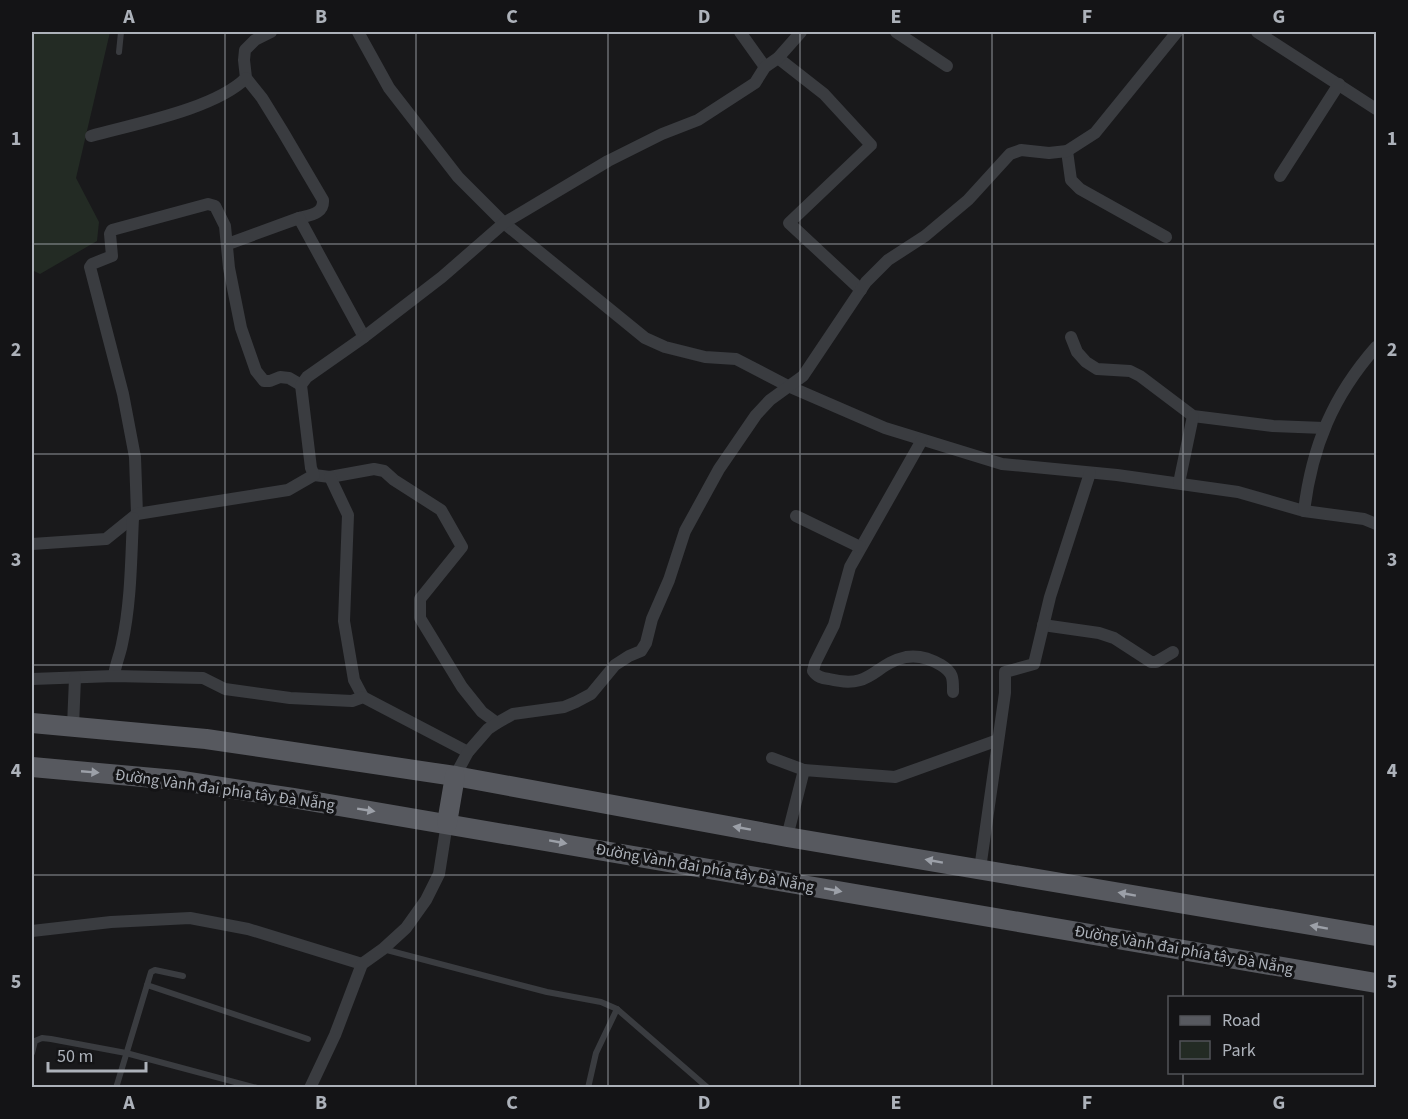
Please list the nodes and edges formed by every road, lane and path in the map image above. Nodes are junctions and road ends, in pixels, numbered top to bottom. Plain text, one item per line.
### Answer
1 (122, 32) edge
2 (271, 32) edge
3 (358, 32) edge
4 (740, 32) edge
5 (801, 32) edge
6 (896, 32) edge
7 (1177, 32) edge
8 (1257, 32) edge
9 (119, 52) dead end
10 (778, 58) junction
11 (947, 66) dead end
12 (765, 67) junction
13 (246, 78) junction
14 (1339, 84) junction
15 (1377, 109) edge
16 (91, 136) dead end
17 (1067, 151) junction
18 (1280, 176) dead end
19 (299, 218) junction
20 (504, 223) junction
21 (1166, 237) dead end
22 (228, 244) junction
23 (861, 290) junction
24 (364, 337) junction
25 (1071, 338) dead end
26 (1377, 347) edge
27 (301, 385) junction
28 (788, 386) junction
29 (1193, 416) junction
30 (1324, 428) junction
31 (922, 440) junction
32 (1090, 473) junction
33 (314, 475) junction
34 (330, 477) junction
35 (1179, 483) junction
36 (1304, 511) junction
37 (135, 516) junction
38 (796, 516) dead end
39 (1377, 524) edge
40 (32, 544) edge
41 (860, 547) junction
42 (1043, 625) junction
43 (1173, 652) dead end
44 (114, 676) junction
45 (75, 678) junction
46 (32, 679) edge
47 (953, 692) dead end
48 (363, 697) junction
49 (32, 723) edge
50 (497, 723) junction
51 (73, 726) junction
52 (998, 740) junction
53 (468, 752) junction
54 (772, 758) dead end
55 (32, 767) edge
56 (804, 770) junction
57 (455, 776) junction
58 (447, 823) junction
59 (787, 837) junction
60 (980, 869) junction
61 (32, 931) edge
62 (1377, 936) edge
63 (383, 949) junction
64 (362, 964) junction
65 (183, 976) dead end
66 (1377, 983) edge
67 (147, 985) junction
68 (617, 1009) junction
69 (308, 1039) dead end
70 (32, 1053) edge
71 (126, 1053) junction
72 (116, 1088) edge
73 (257, 1088) edge
74 (310, 1088) edge
75 (588, 1088) edge
76 (708, 1088) edge

1 - 9 lane
2 - 13 street
3 - 20 street
4 - 12 street
5 - 10 street
6 - 11 street
7 - 17 street
8 - 14 street
10 - 12 street
10 - 23 street
12 - 20 street
13 - 16 street
13 - 19 street
14 - 15 street
14 - 18 street
17 - 21 street
17 - 23 street
19 - 22 street
19 - 24 street
20 - 24 street
20 - 28 street
22 - 27 street
22 - 37 street
23 - 28 street
24 - 27 street
25 - 29 street
26 - 30 street
27 - 33 street
28 - 31 street
28 - 50 street
29 - 30 street
29 - 35 street
30 - 36 street
31 - 32 street
31 - 41 street
32 - 35 street
32 - 42 street
33 - 34 street
33 - 37 street
34 - 48 street
34 - 50 street
35 - 36 street
36 - 39 street
37 - 40 street
37 - 44 street
38 - 41 street
41 - 47 street
42 - 43 street
42 - 52 street
44 - 45 street
44 - 48 street
45 - 46 street
45 - 51 street
48 - 53 street
49 - 51 main road
50 - 53 street
51 - 57 main road
52 - 56 street
52 - 60 street
53 - 57 street
54 - 56 street
55 -> 58 main road, Đường Vành đai phía tây Đà Nẵng
56 - 59 street
57 - 58 main road
59 -> 57 main road
58 - 63 street
58 -> 66 main road, Đường Vành đai phía tây Đà Nẵng
60 -> 59 main road
62 -> 60 main road
61 - 64 street
63 - 64 street
63 - 68 lane
64 - 74 street
65 - 67 lane
67 - 69 lane
67 - 71 lane
68 - 75 lane
68 - 76 lane
70 - 71 lane
71 - 72 lane
71 - 73 lane

